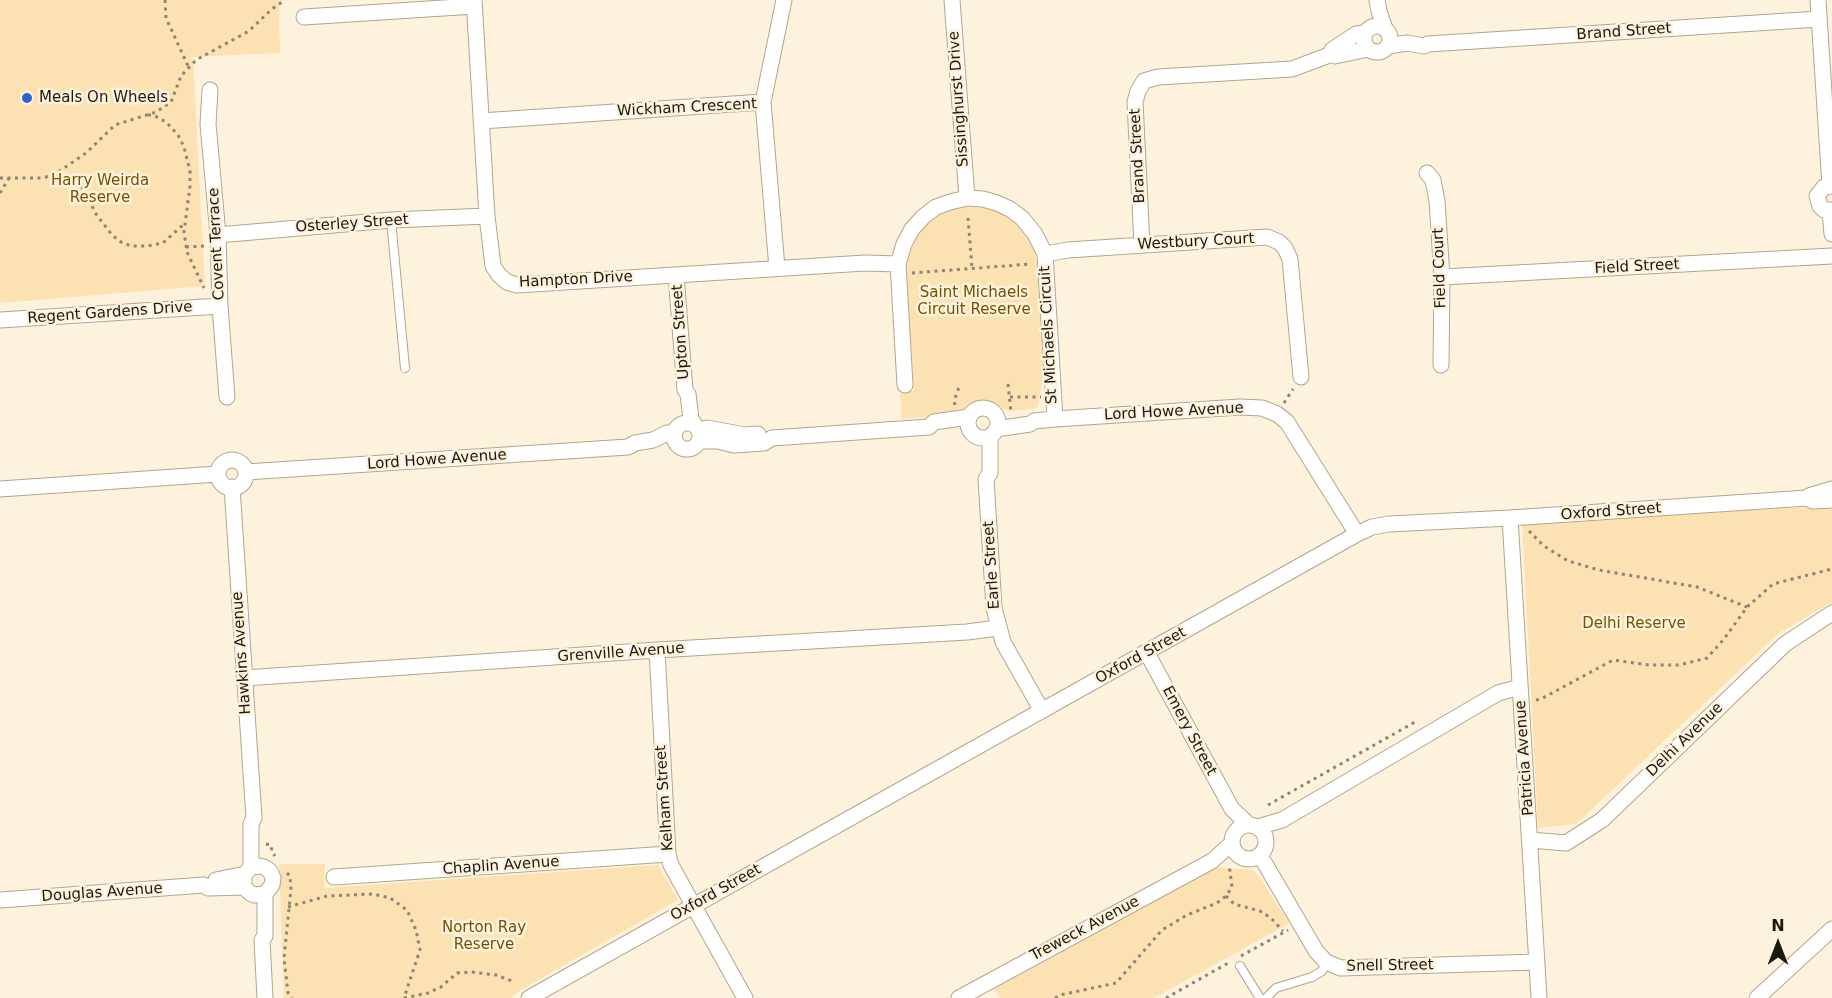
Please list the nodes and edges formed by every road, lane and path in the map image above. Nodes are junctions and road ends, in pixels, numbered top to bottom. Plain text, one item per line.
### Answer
1 (165, 0) edge
2 (285, 0) edge
3 (784, 0) edge
4 (952, 0) edge
5 (1370, 0) edge
6 (1377, 0) edge
7 (1818, 0) edge
8 (474, 3) edge
9 (303, 17) dead end
10 (1819, 19) junction
11 (1366, 31) junction
12 (1387, 35) junction
13 (1368, 49) junction
14 (1332, 54) junction
15 (189, 68) junction
16 (210, 90) dead end
17 (763, 102) junction
18 (146, 115) junction
19 (481, 121) junction
20 (1427, 173) dead end
21 (54, 175) junction
22 (0, 178) edge
23 (9, 178) junction
24 (1831, 186) edge
25 (0, 194) edge
26 (967, 198) junction
27 (1831, 211) edge
28 (487, 216) junction
29 (969, 218) dead end
30 (391, 220) junction
31 (184, 223) junction
32 (1832, 234) edge
33 (214, 240) junction
34 (1142, 245) junction
35 (186, 247) junction
36 (1832, 256) edge
37 (1045, 258) junction
38 (777, 268) junction
39 (972, 268) junction
40 (898, 269) junction
41 (676, 275) junction
42 (1442, 277) junction
43 (206, 292) dead end
44 (220, 306) junction
45 (0, 320) edge
46 (1441, 365) dead end
47 (405, 368) dead end
48 (1301, 377) joint
49 (1008, 384) dead end
50 (905, 385) dead end
51 (1053, 396) junction
52 (227, 397) dead end
53 (1010, 398) junction
54 (1277, 414) junction
55 (1012, 417) junction
56 (1054, 419) junction
57 (1034, 420) junction
58 (983, 428) junction
59 (688, 434) junction
60 (246, 472) junction
61 (218, 474) junction
62 (232, 488) junction
63 (0, 489) edge
64 (1832, 489) edge
65 (1807, 498) junction
66 (1832, 500) edge
67 (1510, 518) junction
68 (1357, 534) junction
69 (1511, 534) junction
70 (1832, 569) edge
71 (1747, 607) junction
72 (1832, 613) edge
73 (998, 628) junction
74 (657, 650) junction
75 (1147, 653) junction
76 (244, 678) junction
77 (1520, 687) junction
78 (1532, 700) dead end
79 (1042, 711) junction
80 (1420, 720) dead end
81 (1268, 805) dead end
82 (254, 818) junction
83 (1530, 840) junction
84 (1239, 843) junction
85 (261, 844) junction
86 (668, 854) junction
87 (1264, 862) dead end
88 (284, 868) dead end
89 (334, 877) dead end
90 (257, 878) junction
91 (1226, 896) junction
92 (0, 900) edge
93 (693, 906) junction
94 (288, 907) junction
95 (1832, 929) edge
96 (1284, 931) dead end
97 (1326, 962) junction
98 (1537, 962) junction
99 (1240, 966) dead end
100 (512, 981) dead end
101 (984, 984) junction
102 (265, 998) edge
103 (292, 998) edge
104 (404, 998) edge
105 (529, 998) edge
106 (745, 998) edge
107 (959, 998) edge
108 (991, 998) edge
109 (1055, 998) edge
110 (1260, 998) edge
111 (1266, 998) edge
112 (1539, 998) edge
113 (1757, 998) edge

1 - 15 path
2 - 15 path
3 - 17 street
4 - 26 street, Sissinghurst Drive
5 - 11 street
6 - 12 street
7 - 10 street
8 - 9 street
8 - 19 street, Hampton Drive
10 - 12 street, Brand Street
10 - 24 street
11 - 12 street
11 - 13 street
11 - 14 street, Brand Street
12 - 13 street
13 - 14 street, Brand Street
14 - 34 street, Brand Street
15 - 18 path
16 - 33 street, Covent Terrace
17 - 19 street, Wickham Crescent
17 - 38 street, Wickham Crescent
18 - 21 path
18 - 31 path
19 - 28 street, Hampton Drive
20 - 42 street, Field Court
21 - 23 path
21 - 31 path
22 - 23 path
23 - 25 path
24 - 27 street
26 - 37 street, St Michaels Circuit
26 - 40 street, St Michaels Circuit
27 - 32 street
28 - 30 street, Osterley Street
28 - 41 street, Hampton Drive
29 - 39 path
30 - 33 street, Osterley Street
30 - 47 lane
31 - 35 path
33 - 35 path
33 - 44 street, Covent Terrace
34 - 37 street, Westbury Court
34 - 48 street, Westbury Court
35 - 43 path
36 - 42 street, Field Street
37 - 39 path
37 - 51 street, St Michaels Circuit
38 - 40 street, Hampton Drive
38 - 41 street, Hampton Drive
39 - 40 path
40 - 50 street, St Michaels Circuit
41 - 59 street, Upton Street
42 - 46 street, Field Court
44 - 45 street, Regent Gardens Drive
44 - 52 street, Covent Terrace
48 - 54 path
49 - 53 path
51 - 53 path
51 - 56 street, St Michaels Circuit
53 - 55 path
54 - 56 street, Lord Howe Avenue
54 - 68 street
55 - 57 street, Lord Howe Avenue
55 - 58 street, Lord Howe Avenue
56 - 57 street, Lord Howe Avenue
57 - 58 street, Lord Howe Avenue
58 - 59 street, Lord Howe Avenue
58 - 73 street, Earle Street
59 - 60 street, Lord Howe Avenue
60 - 61 street
60 - 62 street
61 - 62 street
61 - 63 street
62 - 76 street, Hawkins Avenue
64 - 65 street, Oxford Street
65 - 66 street, Oxford Street
65 - 67 street, Oxford Street
67 - 68 street, Oxford Street
67 - 69 street, Patricia Avenue
68 - 75 street, Oxford Street
69 - 71 path
69 - 77 street, Patricia Avenue
70 - 71 path
71 - 78 path
72 - 83 street, Delhi Avenue
73 - 74 street, Grenville Avenue
73 - 79 street, Earle Street
74 - 76 street, Grenville Avenue
74 - 86 street, Kelham Street
75 - 79 street, Oxford Street
75 - 84 street, Emery Street
76 - 82 street, Hawkins Avenue
77 - 83 street, Patricia Avenue
77 - 84 street, Treweck Avenue
79 - 93 street, Oxford Street
80 - 81 path
82 - 85 street, Hawkins Avenue
82 - 90 street, Hawkins Avenue
83 - 98 street, Patricia Avenue
84 - 91 path
84 - 101 street, Treweck Avenue
85 - 90 street, Hawkins Avenue
85 - 90 path
86 - 89 street, Chaplin Avenue
86 - 93 street, Kelham Street
87 - 97 street, Snell Street
88 - 94 path
90 - 92 street, Douglas Avenue
90 - 102 street, Hawkins Avenue
91 - 96 path
91 - 109 path
93 - 105 street, Oxford Street
93 - 106 street, Kelham Street
94 - 103 path
94 - 104 path
95 - 113 street
97 - 98 street, Snell Street
97 - 111 lane
98 - 112 street, Patricia Avenue
99 - 110 lane
100 - 104 path
101 - 107 street, Treweck Avenue
101 - 108 street

